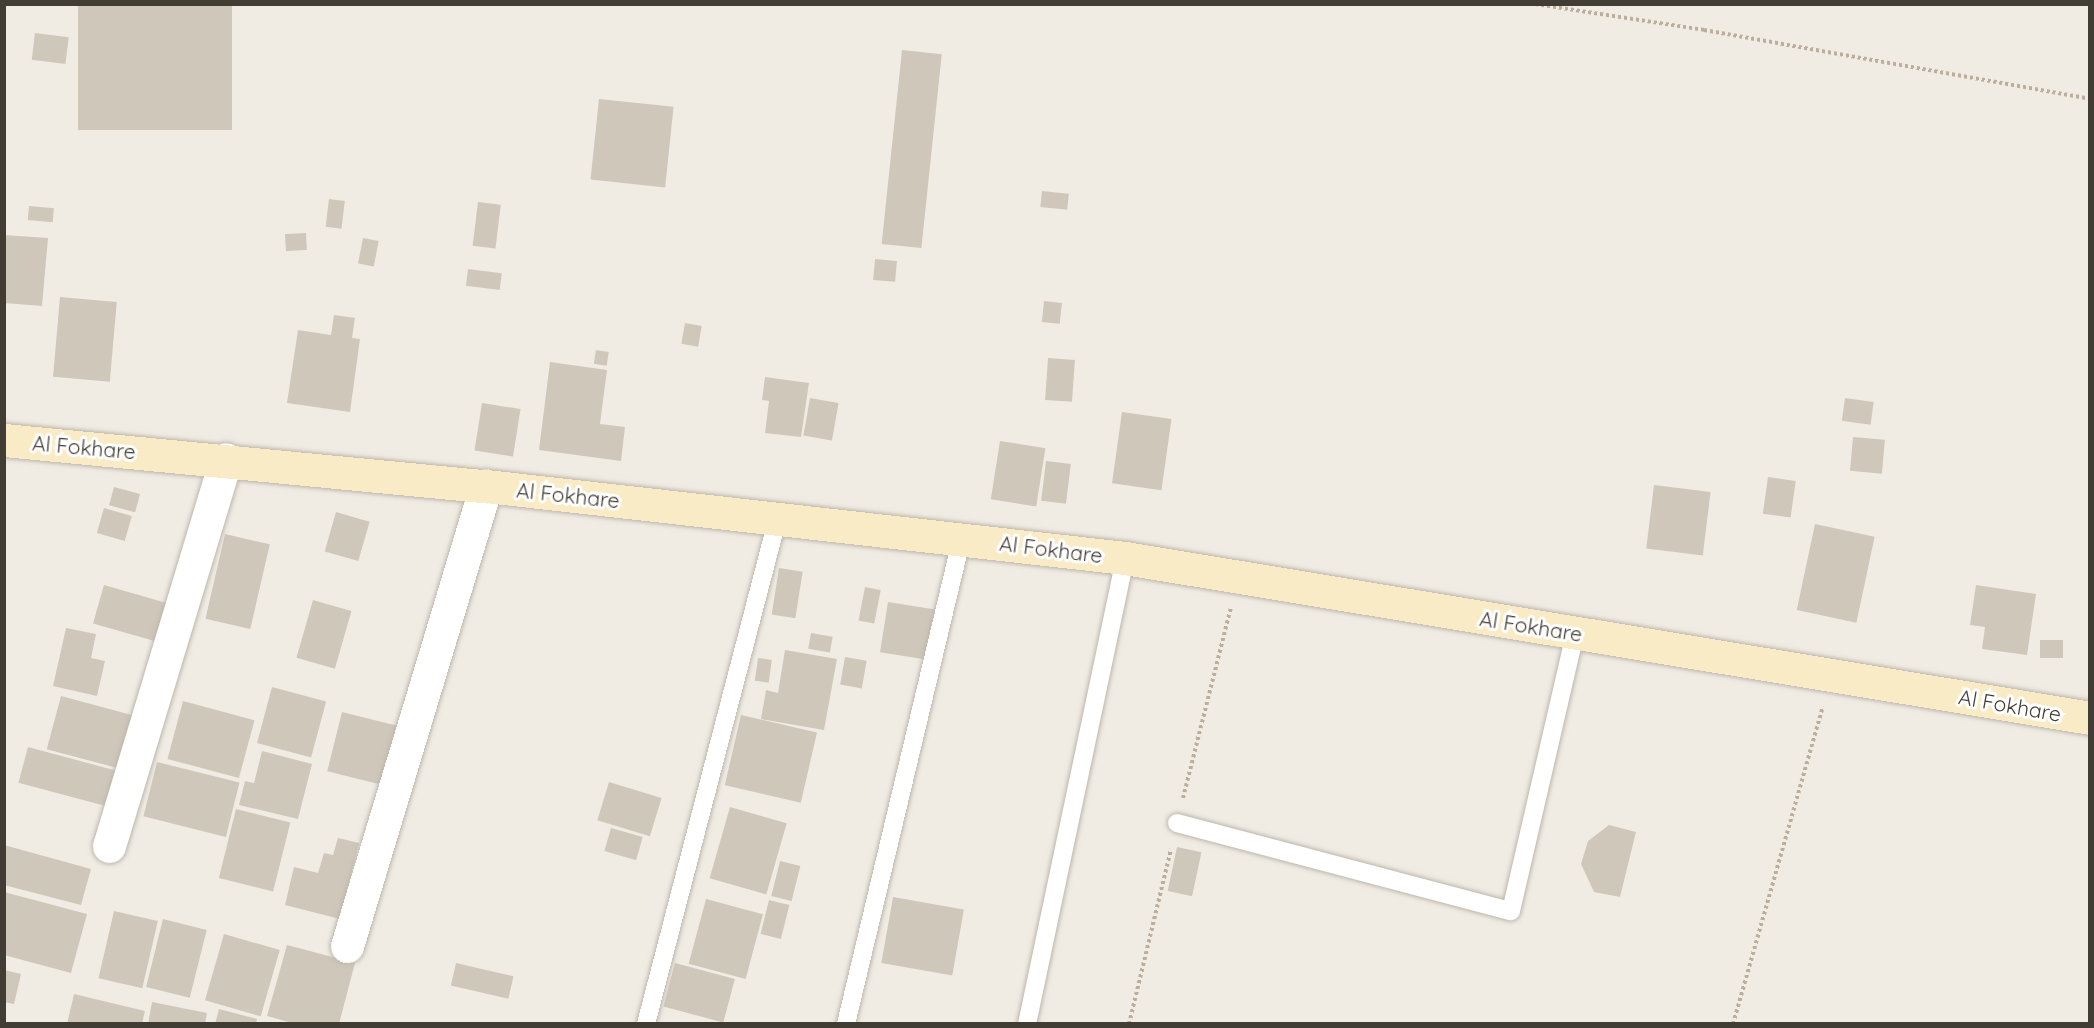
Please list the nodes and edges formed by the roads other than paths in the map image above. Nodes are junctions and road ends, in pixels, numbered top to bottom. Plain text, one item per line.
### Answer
1 (4, 440) edge
2 (226, 459) junction
3 (486, 486) junction
4 (778, 517) junction
5 (962, 537) junction
6 (1125, 558) junction
7 (1575, 634) junction
8 (2090, 718) edge
9 (1177, 823) dead end
10 (109, 846) dead end
11 (347, 946) dead end
12 (646, 1023) edge
13 (846, 1023) edge
14 (1027, 1023) edge

1 - 2 street, Al Fokhare
2 - 3 street, Al Fokhare
2 - 10 street
3 - 4 street, Al Fokhare
3 - 11 street
4 - 5 street, Al Fokhare
4 - 12 lane
5 - 6 street, Al Fokhare
5 - 13 lane
6 - 7 street, Al Fokhare
6 - 14 lane
7 - 8 street, Al Fokhare
7 - 9 lane

